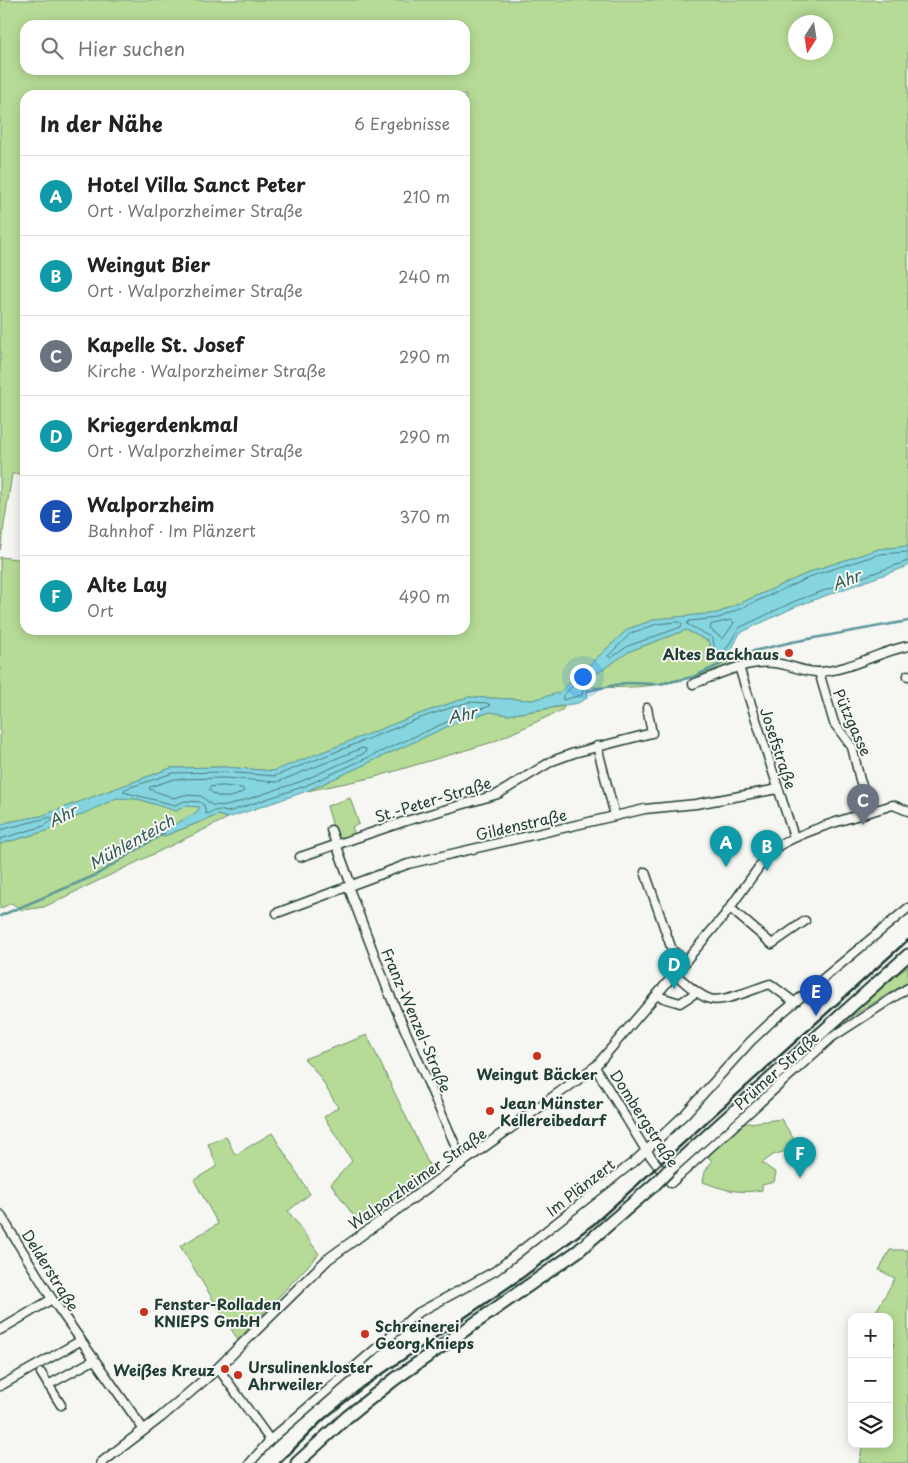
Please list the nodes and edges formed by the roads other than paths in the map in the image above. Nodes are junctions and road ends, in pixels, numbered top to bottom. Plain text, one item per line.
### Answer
1 (908, 646) edge
2 (739, 670) junction
3 (819, 672) junction
4 (693, 684) dead end
5 (647, 708) dead end
6 (597, 746) junction
7 (778, 789) junction
8 (872, 811) junction
9 (908, 811) edge
10 (615, 816) junction
11 (331, 830) dead end
12 (794, 837) junction
13 (336, 844) junction
14 (300, 857) dead end
15 (646, 872) dead end
16 (350, 886) junction
17 (730, 908) junction
18 (908, 908) edge
19 (277, 913) dead end
20 (806, 921) dead end
21 (908, 955) edge
22 (686, 962) junction
23 (675, 974) junction
24 (908, 988) edge
25 (697, 992) junction
26 (657, 996) junction
27 (794, 1002) junction
28 (595, 1067) junction
29 (646, 1149) junction
30 (463, 1163) junction
31 (671, 1183) joint
32 (0, 1214) edge
33 (52, 1299) junction
34 (0, 1330) edge
35 (80, 1341) junction
36 (94, 1360) junction
37 (218, 1368) junction
38 (41, 1373) dead end
39 (48, 1384) junction
40 (0, 1386) edge
41 (61, 1405) dead end
42 (144, 1430) junction
43 (270, 1440) junction
44 (101, 1463) edge
45 (250, 1463) edge
46 (297, 1463) edge

1 - 3 street
2 - 3 street
2 - 4 street
2 - 7 street, Josefstraße
3 - 8 street, Pützgasse
5 - 6 street, St.-Peter-Straße
6 - 10 street
6 - 13 street, St.-Peter-Straße
7 - 10 street, Gildenstraße
7 - 12 street, Josefstraße
8 - 9 street, Walporzheimer Straße
8 - 12 street, Walporzheimer Straße
10 - 16 street, Gildenstraße
11 - 13 street, Franz-Wenzel-Straße
12 - 17 street, Walporzheimer Straße
13 - 14 street, St.-Peter-Straße
13 - 16 street, Franz-Wenzel-Straße
15 - 22 street
16 - 19 street, Gildenstraße
16 - 30 street, Franz-Wenzel-Straße
17 - 20 street
17 - 22 street, Walporzheimer Straße
18 - 27 street, Im Plänzert
21 - 46 main road, bridge
22 - 23 street, Walporzheimer Straße
23 - 25 street
23 - 26 street, Walporzheimer Straße
24 - 31 street, Prümer Straße
25 - 26 street
25 - 27 street
26 - 28 street, Walporzheimer Straße
27 - 29 street, Im Plänzert
28 - 29 street, Dombergstraße
28 - 30 street, Walporzheimer Straße
29 - 31 street, Dombergstraße
29 - 43 street, Im Plänzert
30 - 37 street, Walporzheimer Straße
32 - 33 street, Delderstraße
33 - 34 street
33 - 35 street, Delderstraße
35 - 36 street, Delderstraße
35 - 40 street
36 - 39 street
36 - 42 street, Delderstraße
37 - 42 street, Walporzheimer Straße
37 - 43 street
38 - 39 street
39 - 41 street
42 - 44 street, Walporzheimer Straße
43 - 45 street, Im Plänzert

